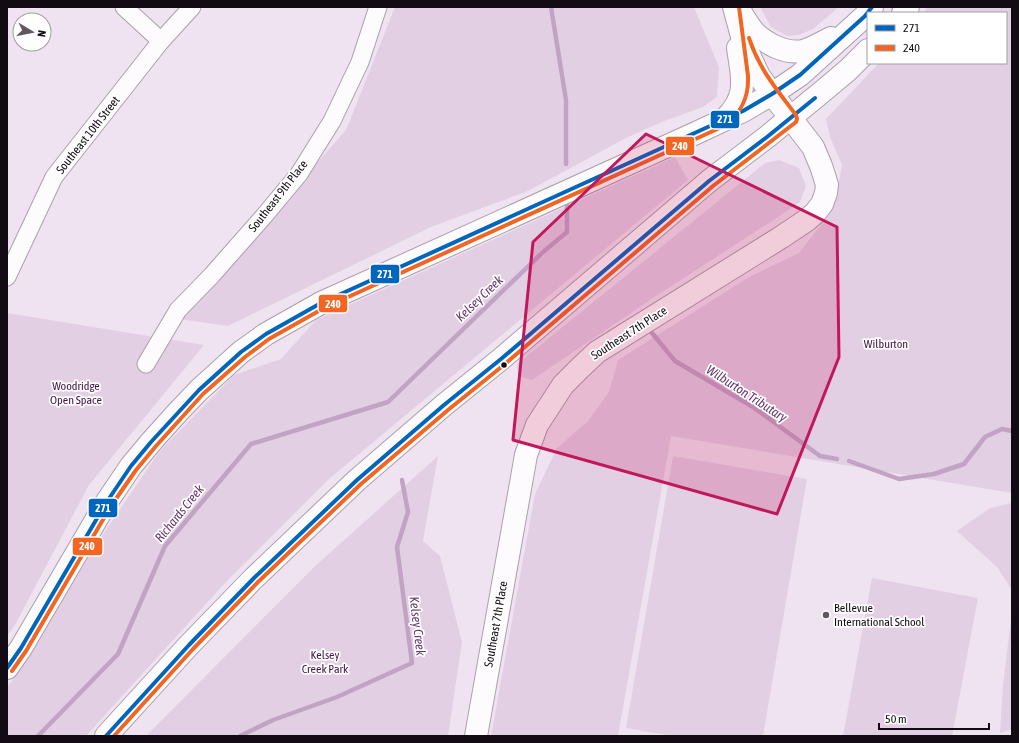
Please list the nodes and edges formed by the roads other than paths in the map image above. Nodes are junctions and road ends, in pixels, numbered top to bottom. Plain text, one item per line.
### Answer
1 (124, 7) edge
2 (192, 7) edge
3 (378, 7) edge
4 (734, 7) edge
5 (867, 13) edge
6 (848, 30) junction
7 (161, 41) junction
8 (867, 51) edge
9 (772, 94) junction
10 (791, 118) junction
11 (722, 121) junction
12 (7, 277) edge
13 (146, 364) dead end
14 (7, 668) edge
15 (106, 736) edge
16 (476, 736) edge

1 - 7 street
2 - 7 street, Southeast 10th Street
3 - 13 street, Southeast 9th Place
4 - 6 main road
4 - 9 main road, Southeast 7th Place
4 - 11 main road
5 - 6 main road
6 - 9 main road
7 - 12 street, Southeast 10th Street
8 - 10 main road
9 - 10 main road, Southeast 7th Place
9 - 11 main road
10 - 15 main road
10 - 16 main road, Southeast 7th Place
11 - 14 main road

